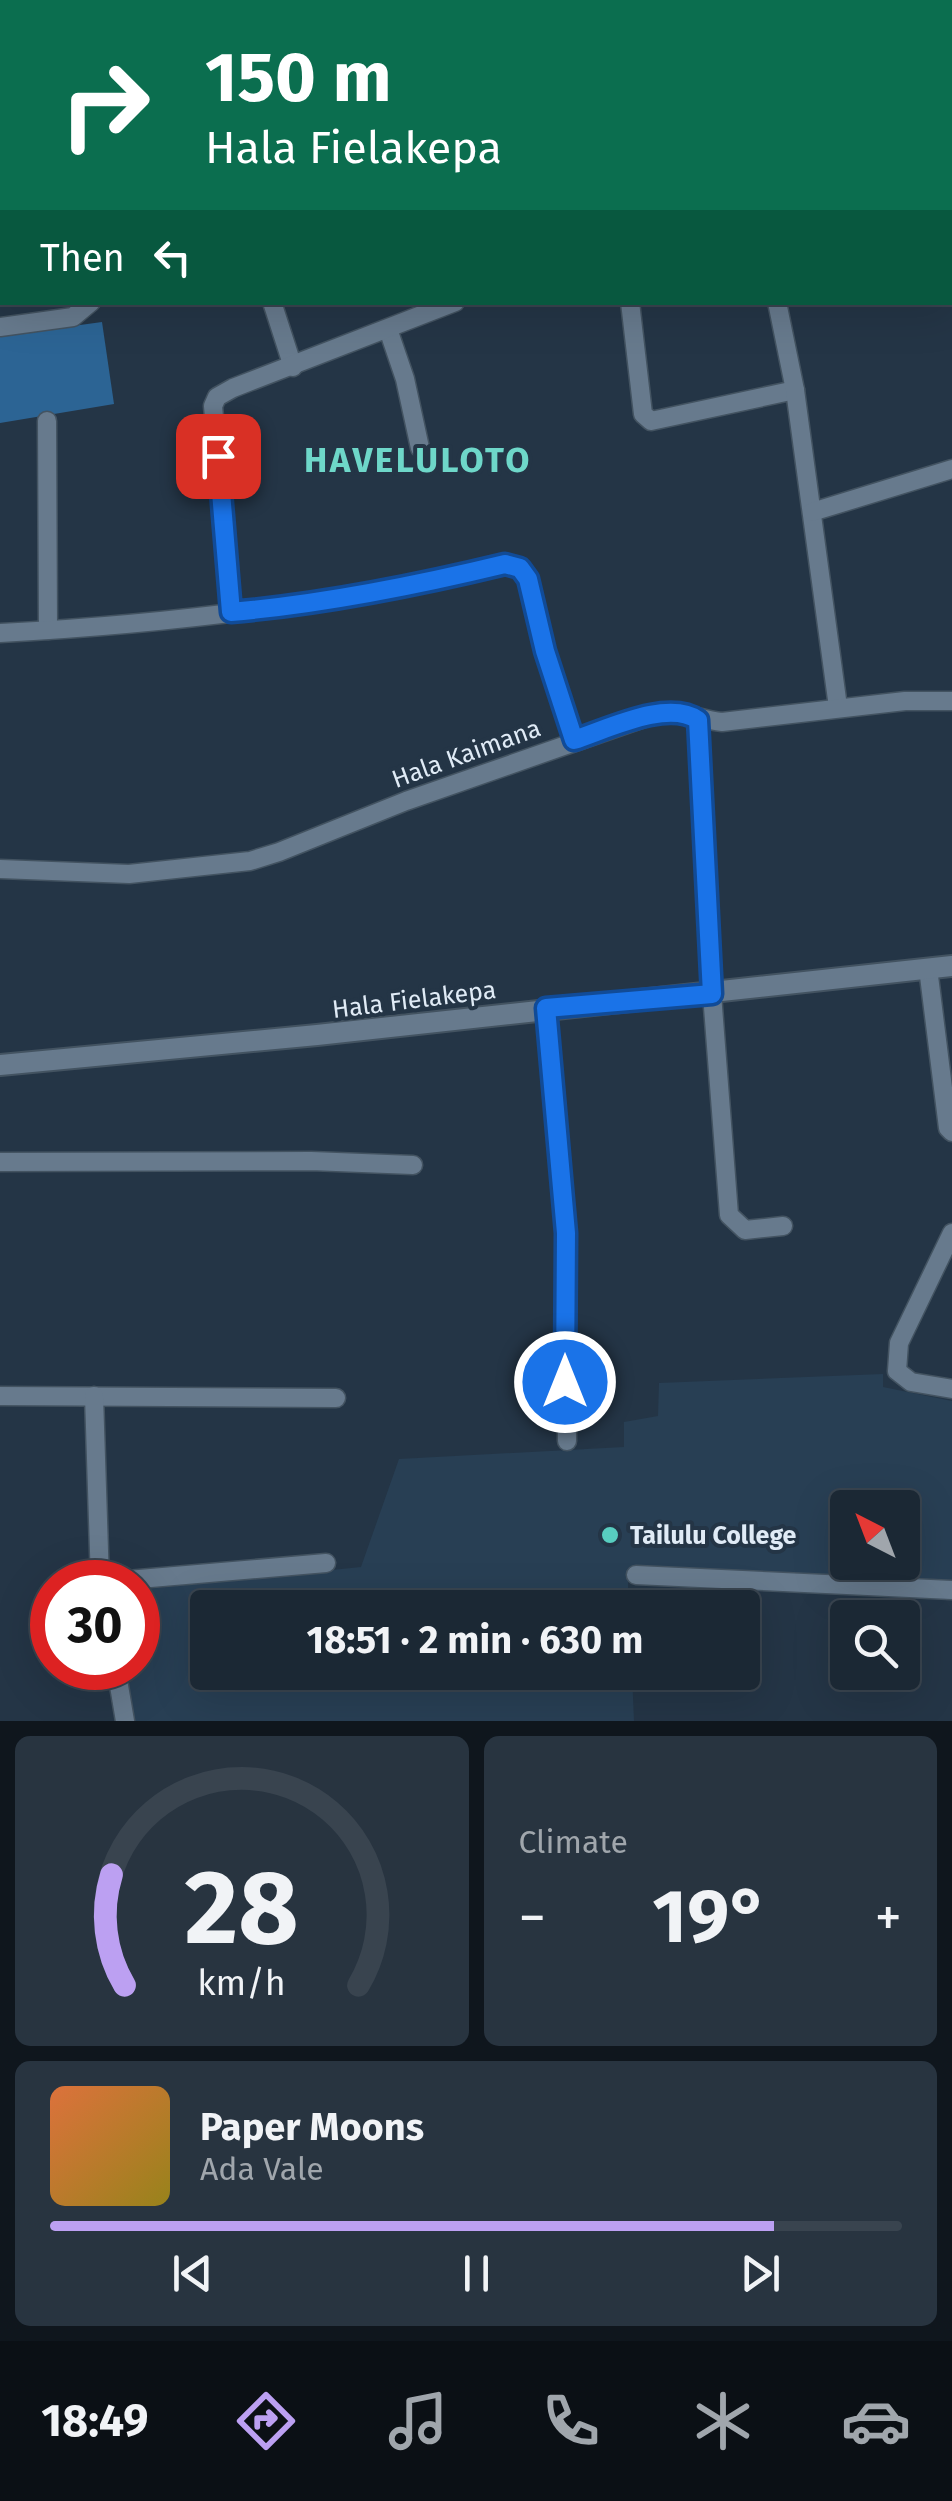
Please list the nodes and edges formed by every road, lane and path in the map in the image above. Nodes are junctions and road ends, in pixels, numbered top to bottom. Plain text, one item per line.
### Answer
1 (87, 305) edge
2 (273, 305) edge
3 (630, 305) edge
4 (777, 305) edge
5 (427, 308) edge
6 (0, 327) edge
7 (388, 329) junction
8 (293, 367) junction
9 (795, 390) junction
10 (47, 422) dead end
11 (420, 448) dead end
12 (952, 470) edge
13 (812, 512) junction
14 (231, 612) junction
15 (48, 630) junction
16 (0, 632) edge
17 (952, 701) edge
18 (838, 707) junction
19 (698, 720) junction
20 (574, 740) junction
21 (0, 869) edge
22 (952, 966) edge
23 (928, 968) junction
24 (712, 994) junction
25 (546, 1008) junction
26 (0, 1064) edge
27 (952, 1132) edge
28 (0, 1162) edge
29 (412, 1165) dead end
30 (783, 1226) dead end
31 (952, 1232) edge
32 (952, 1389) edge
33 (0, 1396) edge
34 (94, 1396) junction
35 (336, 1398) dead end
36 (567, 1440) dead end
37 (101, 1560) edge
38 (326, 1563) dead end
39 (636, 1575) dead end
40 (160, 1577) edge
41 (952, 1590) edge
42 (120, 1690) edge
43 (125, 1721) edge

1 - 6 street
2 - 8 street
3 - 9 street
4 - 9 street
5 - 7 street
7 - 8 street
7 - 11 street
8 - 14 street
9 - 13 street
10 - 15 street
12 - 13 street
13 - 18 street
14 - 15 street
14 - 20 street
15 - 16 street
17 - 18 street, Hala Kaimana
18 - 19 street, Hala Kaimana
19 - 20 street, Hala Kaimana
19 - 24 street
20 - 21 street, Hala Kaimana
22 - 23 street, Hala Fielakepa
23 - 24 street, Hala Fielakepa
23 - 27 street
24 - 25 street, Hala Fielakepa
24 - 30 street
25 - 26 street, Hala Fielakepa
25 - 36 street
28 - 29 street
31 - 32 street
33 - 34 street
34 - 35 street
34 - 37 street
38 - 40 street
39 - 41 street
42 - 43 street

